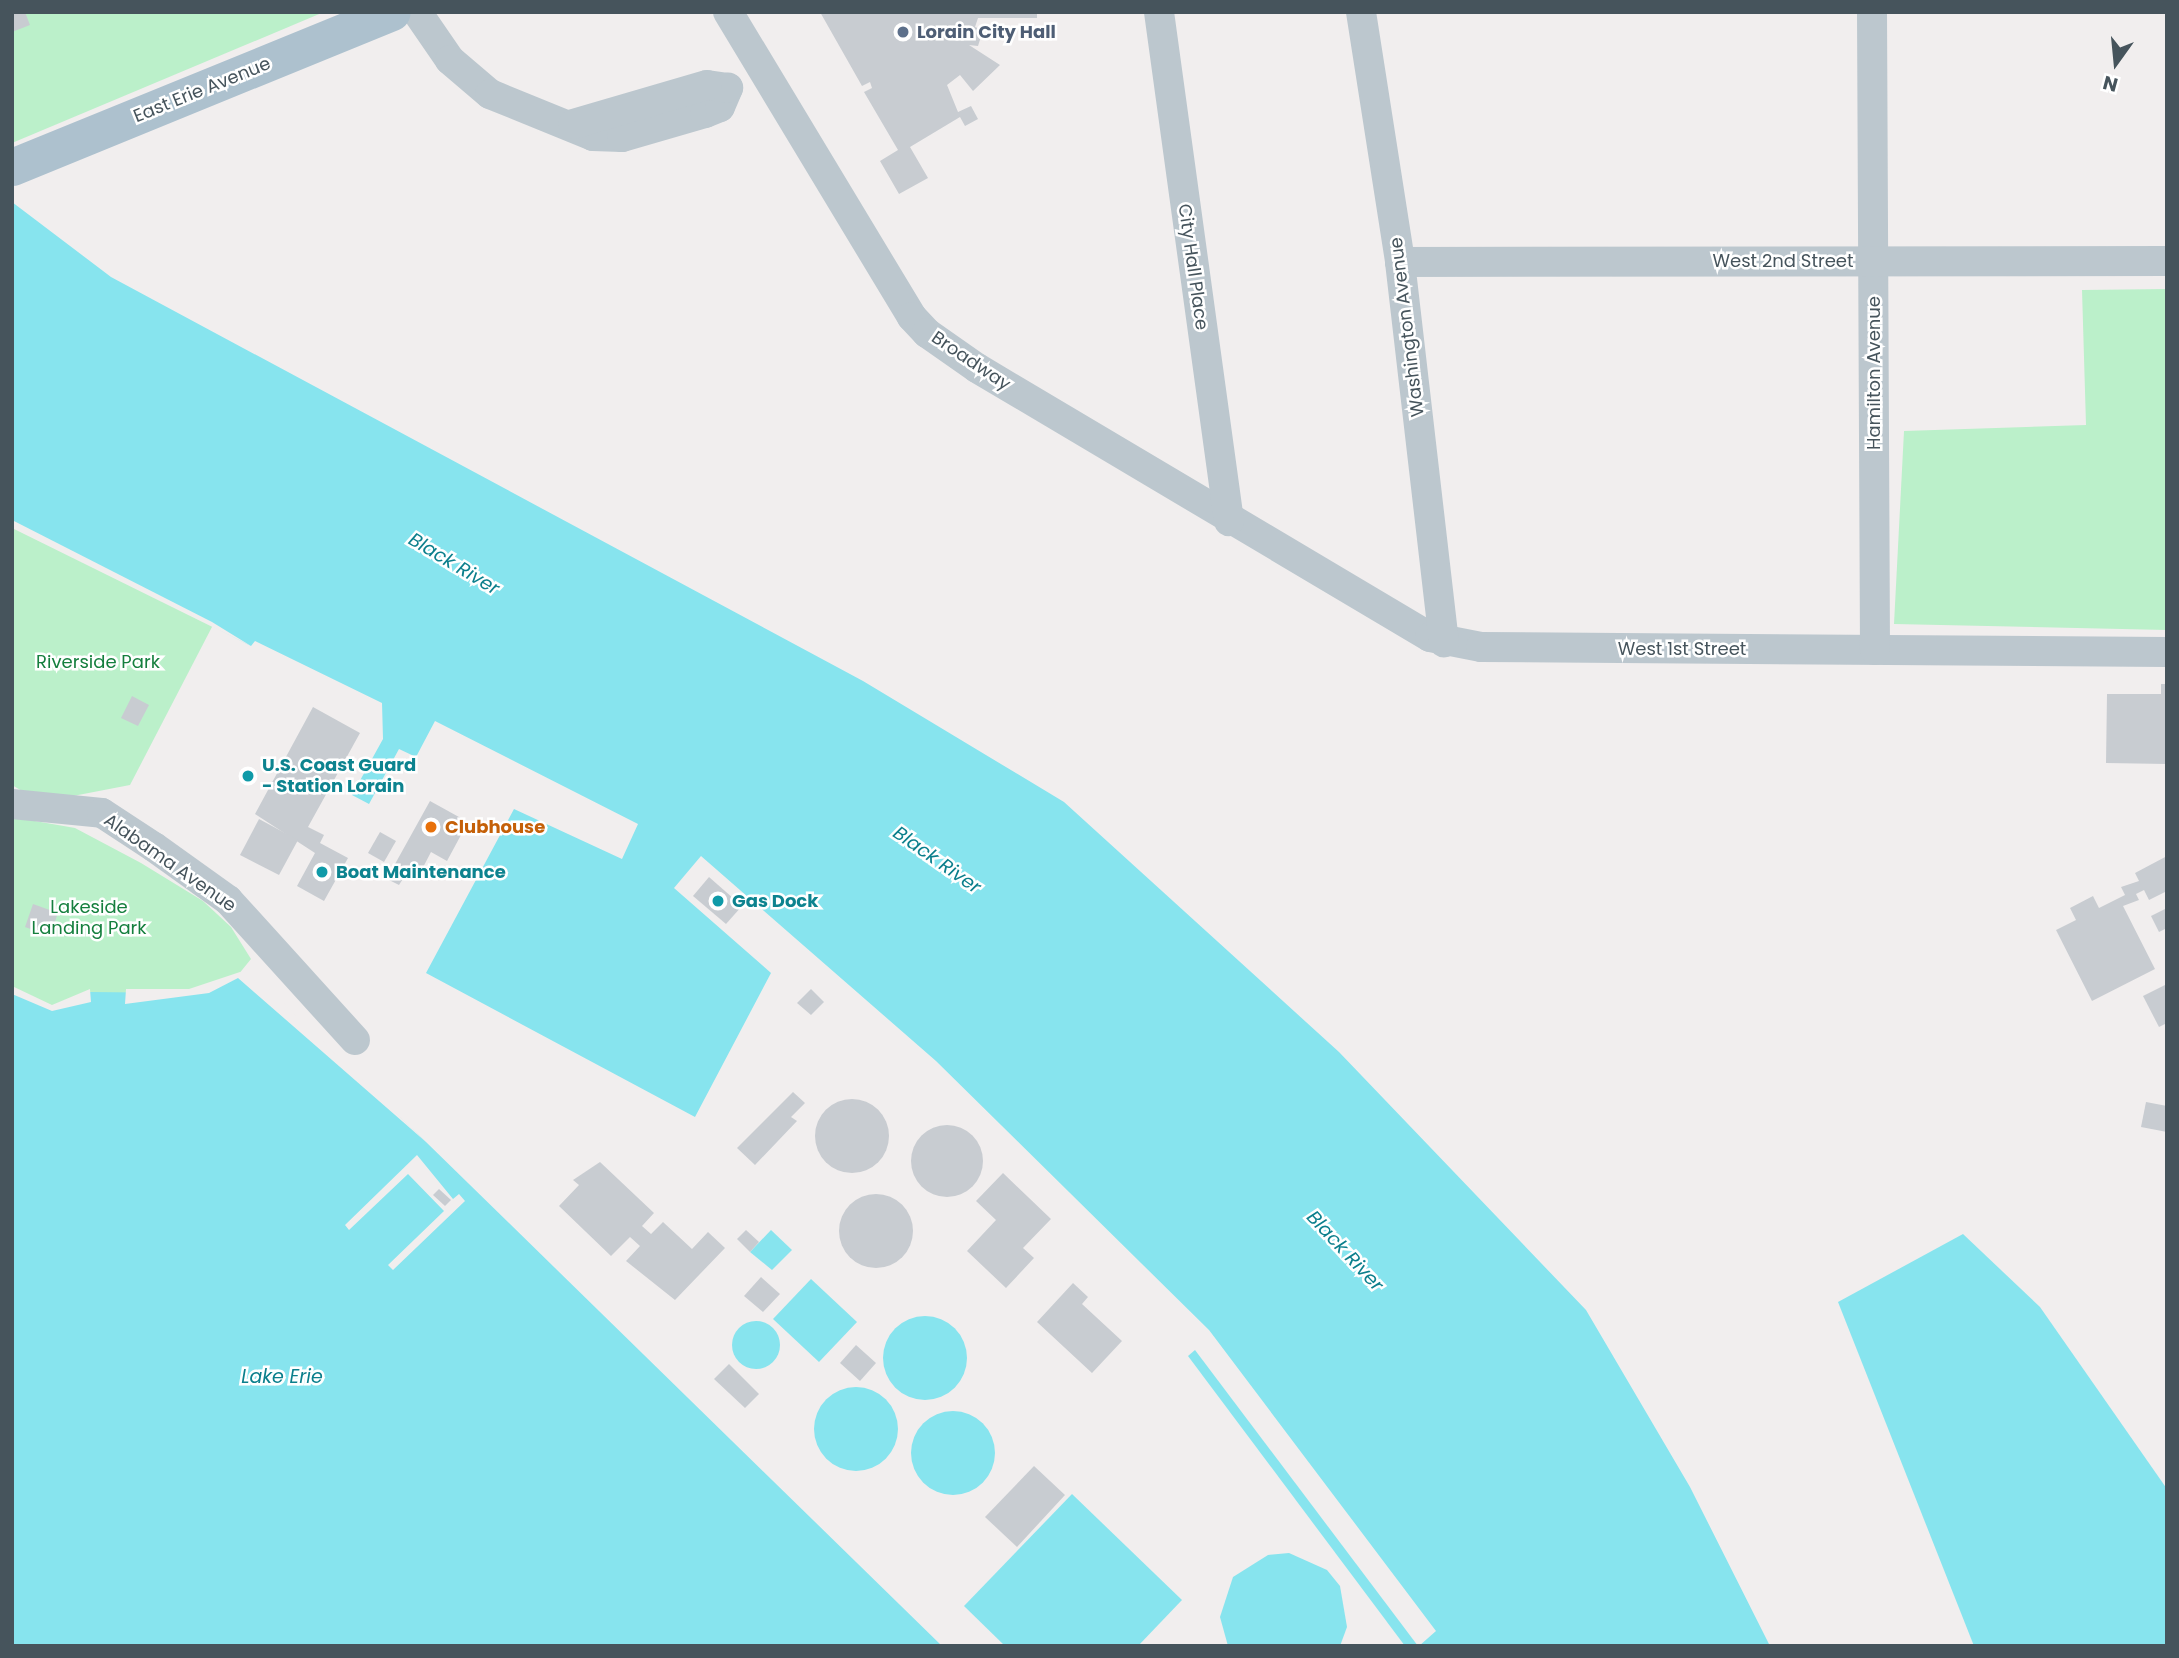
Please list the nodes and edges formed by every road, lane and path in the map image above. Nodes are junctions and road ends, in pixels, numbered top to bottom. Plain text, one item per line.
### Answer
1 (392, 12) edge
2 (416, 12) edge
3 (728, 12) edge
4 (1159, 12) edge
5 (1361, 12) edge
6 (1872, 12) edge
7 (762, 69) junction
8 (12, 167) edge
9 (1874, 261) junction
10 (2167, 261) edge
11 (1400, 262) junction
12 (1229, 521) junction
13 (1444, 642) junction
14 (1875, 650) junction
15 (2167, 652) edge
16 (12, 804) edge
17 (355, 1040) dead end

1 - 8 main road, East Erie Avenue
2 - 7 street
3 - 7 street, Broadway
4 - 12 street, City Hall Place
5 - 11 street, Washington Avenue
6 - 9 street, Hamilton Avenue
7 - 12 street, Broadway
9 - 10 street, West 2nd Street
9 - 11 street, West 2nd Street
9 - 14 street, Hamilton Avenue
11 - 13 street, Washington Avenue
12 - 13 street, West 1st Street
13 - 14 street, West 1st Street
14 - 15 street, West 1st Street
16 - 17 street, Alabama Avenue

